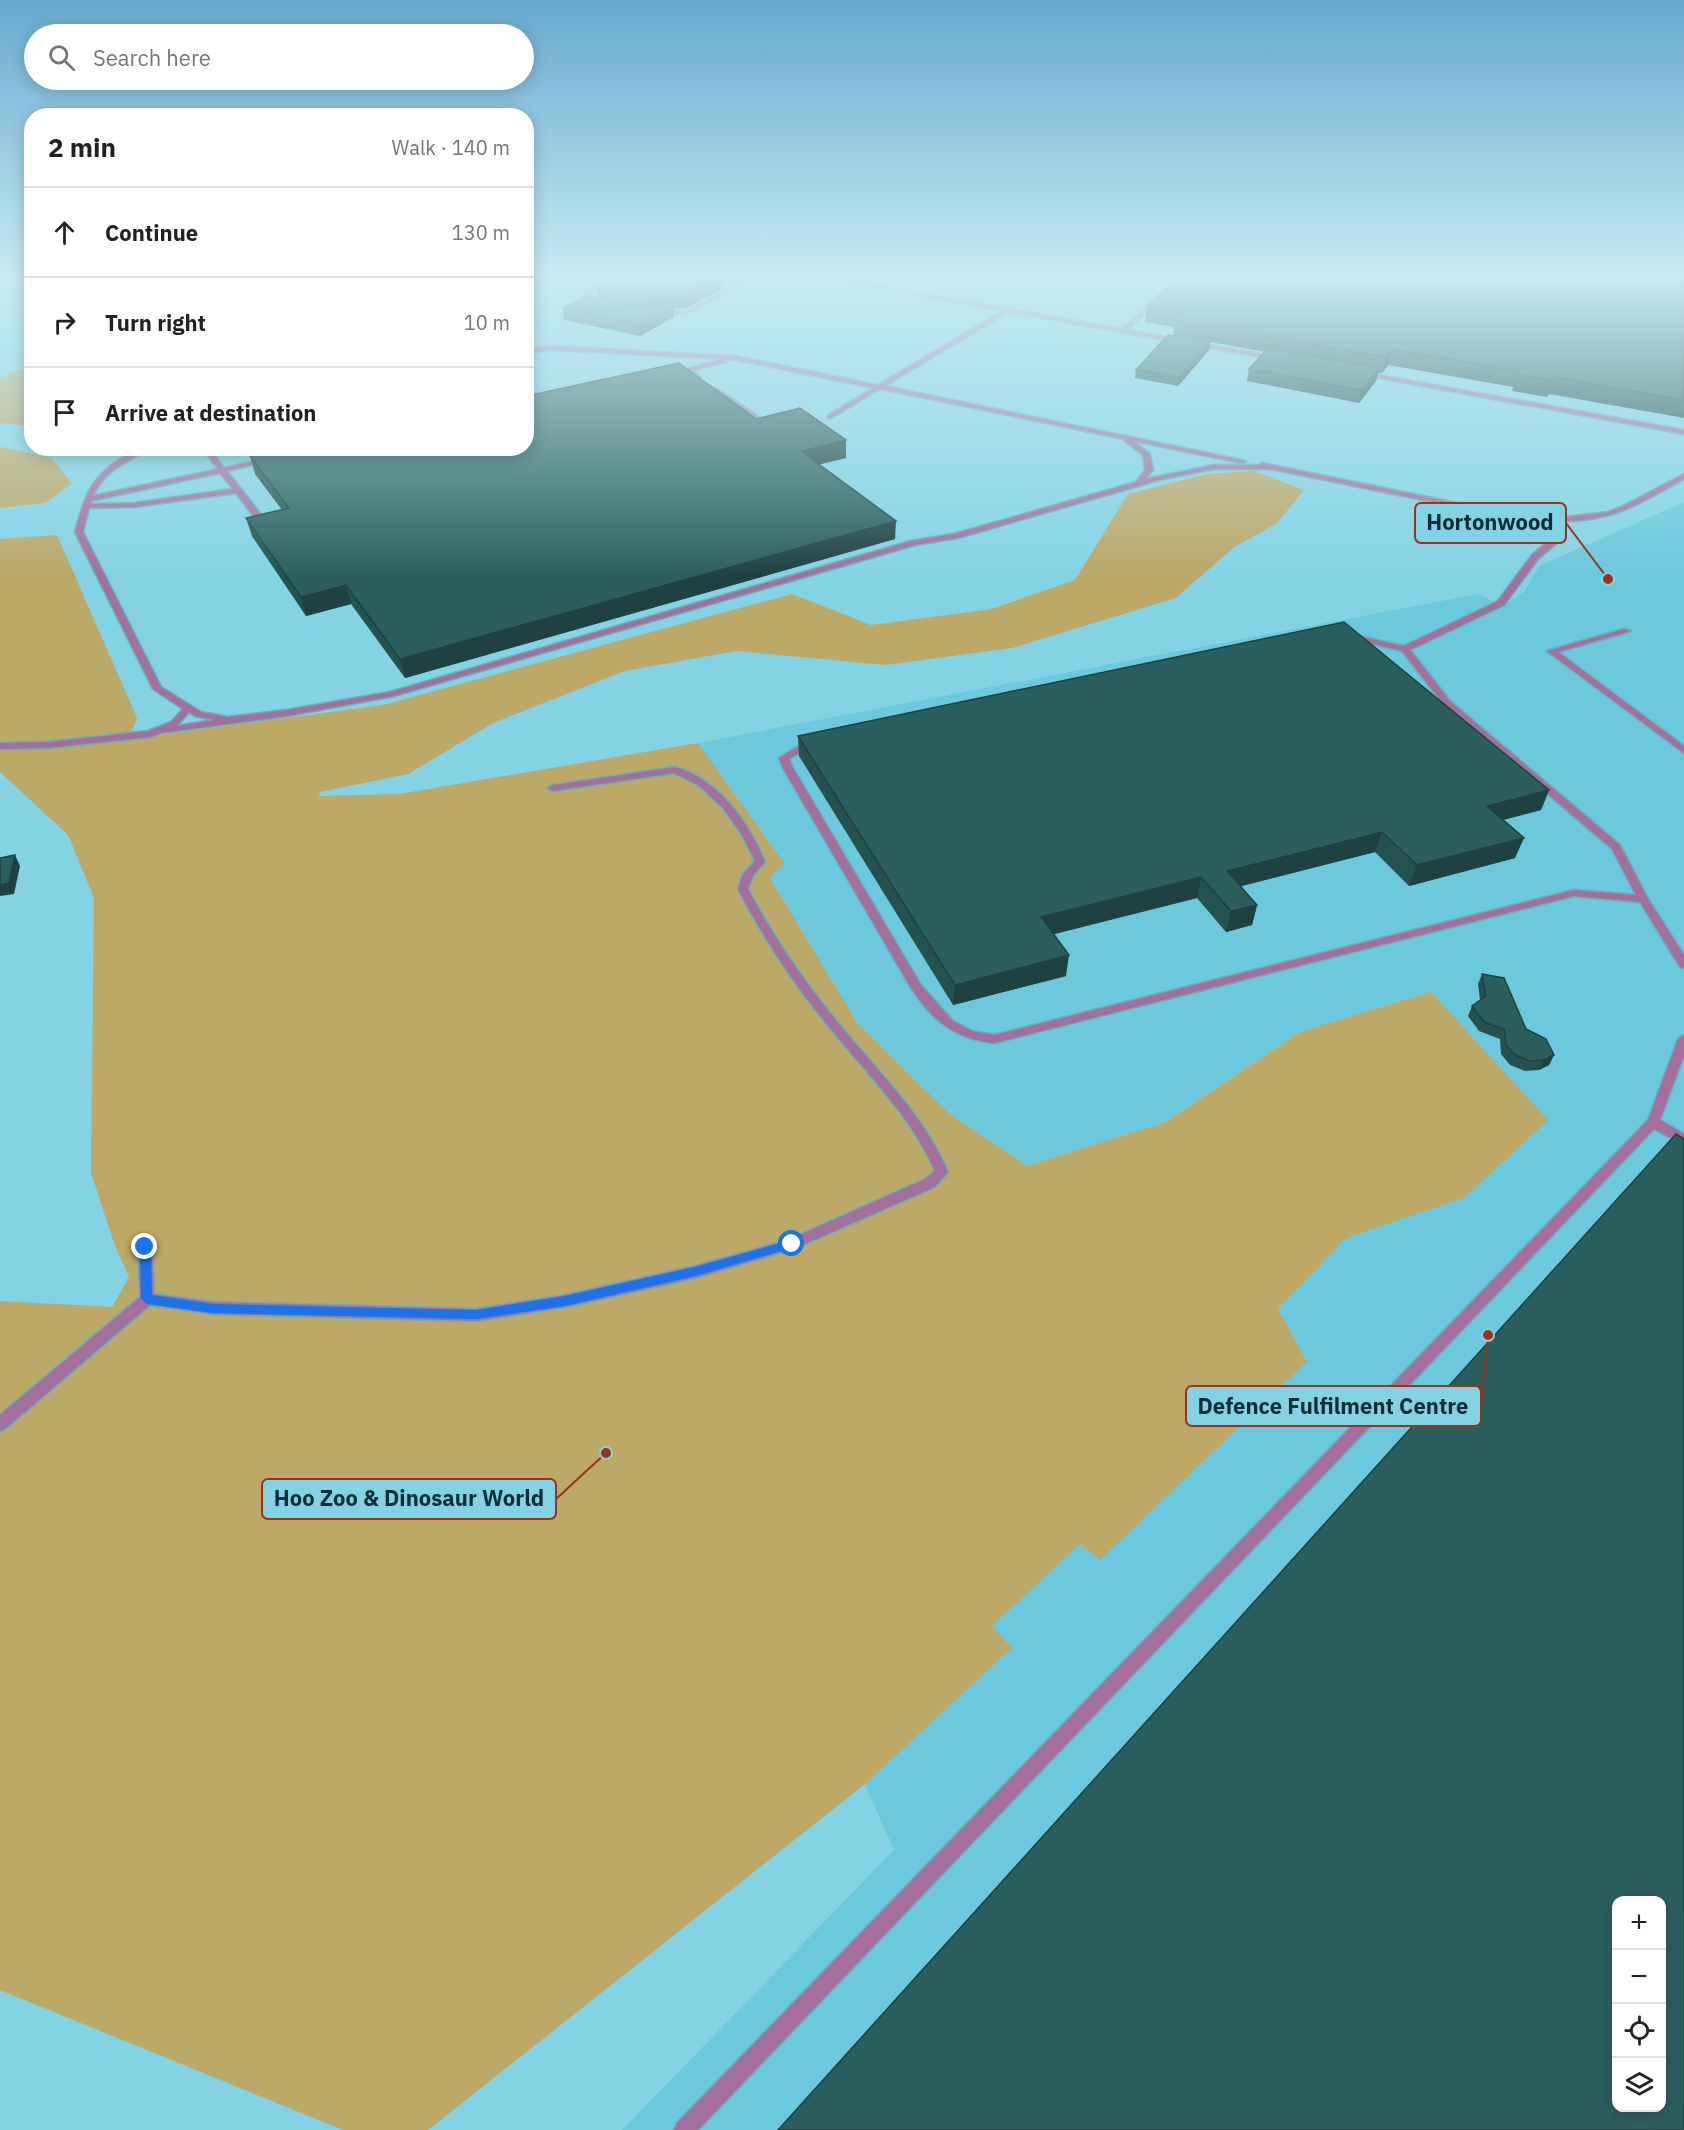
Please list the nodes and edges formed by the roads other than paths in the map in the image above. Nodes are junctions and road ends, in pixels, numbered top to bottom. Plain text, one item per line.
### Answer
1 (699, 378) edge
2 (834, 378) edge
3 (896, 378) edge
4 (1389, 378) edge
5 (880, 388) junction
6 (756, 417) edge
7 (829, 417) dead end
8 (1684, 432) edge
9 (1124, 437) junction
10 (133, 456) edge
11 (211, 456) edge
12 (280, 457) edge
13 (1269, 467) junction
14 (221, 470) junction
15 (1684, 476) edge
16 (1137, 484) junction
17 (238, 490) junction
18 (86, 503) junction
19 (1558, 518) junction
20 (263, 523) edge
21 (1627, 631) dead end
22 (1338, 636) edge
23 (1405, 650) junction
24 (188, 708) junction
25 (228, 720) junction
26 (160, 732) junction
27 (824, 744) edge
28 (0, 746) edge
29 (1684, 750) edge
30 (553, 788) dead end
31 (1643, 898) junction
32 (1684, 964) edge
33 (1684, 1039) edge
34 (1653, 1122) junction
35 (1684, 1140) edge
36 (145, 1247) dead end
37 (147, 1299) junction
38 (0, 1424) edge
39 (684, 2130) edge

1 - 6 lane
2 - 5 lane
3 - 5 lane
4 - 8 lane
5 - 7 lane
5 - 9 lane
9 - 13 lane
9 - 16 lane
10 - 18 lane
11 - 14 lane
12 - 14 lane
13 - 16 lane
13 - 19 lane
14 - 17 lane
14 - 18 lane
15 - 19 lane
16 - 25 lane
17 - 18 lane
17 - 20 lane
18 - 24 lane
19 - 23 lane
21 - 29 lane
22 - 23 lane
23 - 31 lane
24 - 25 lane
24 - 26 lane
25 - 26 lane
26 - 28 lane
27 - 31 lane
30 - 37 lane
31 - 32 lane
33 - 34 lane
34 - 35 lane
34 - 39 lane
36 - 37 lane
37 - 38 lane

